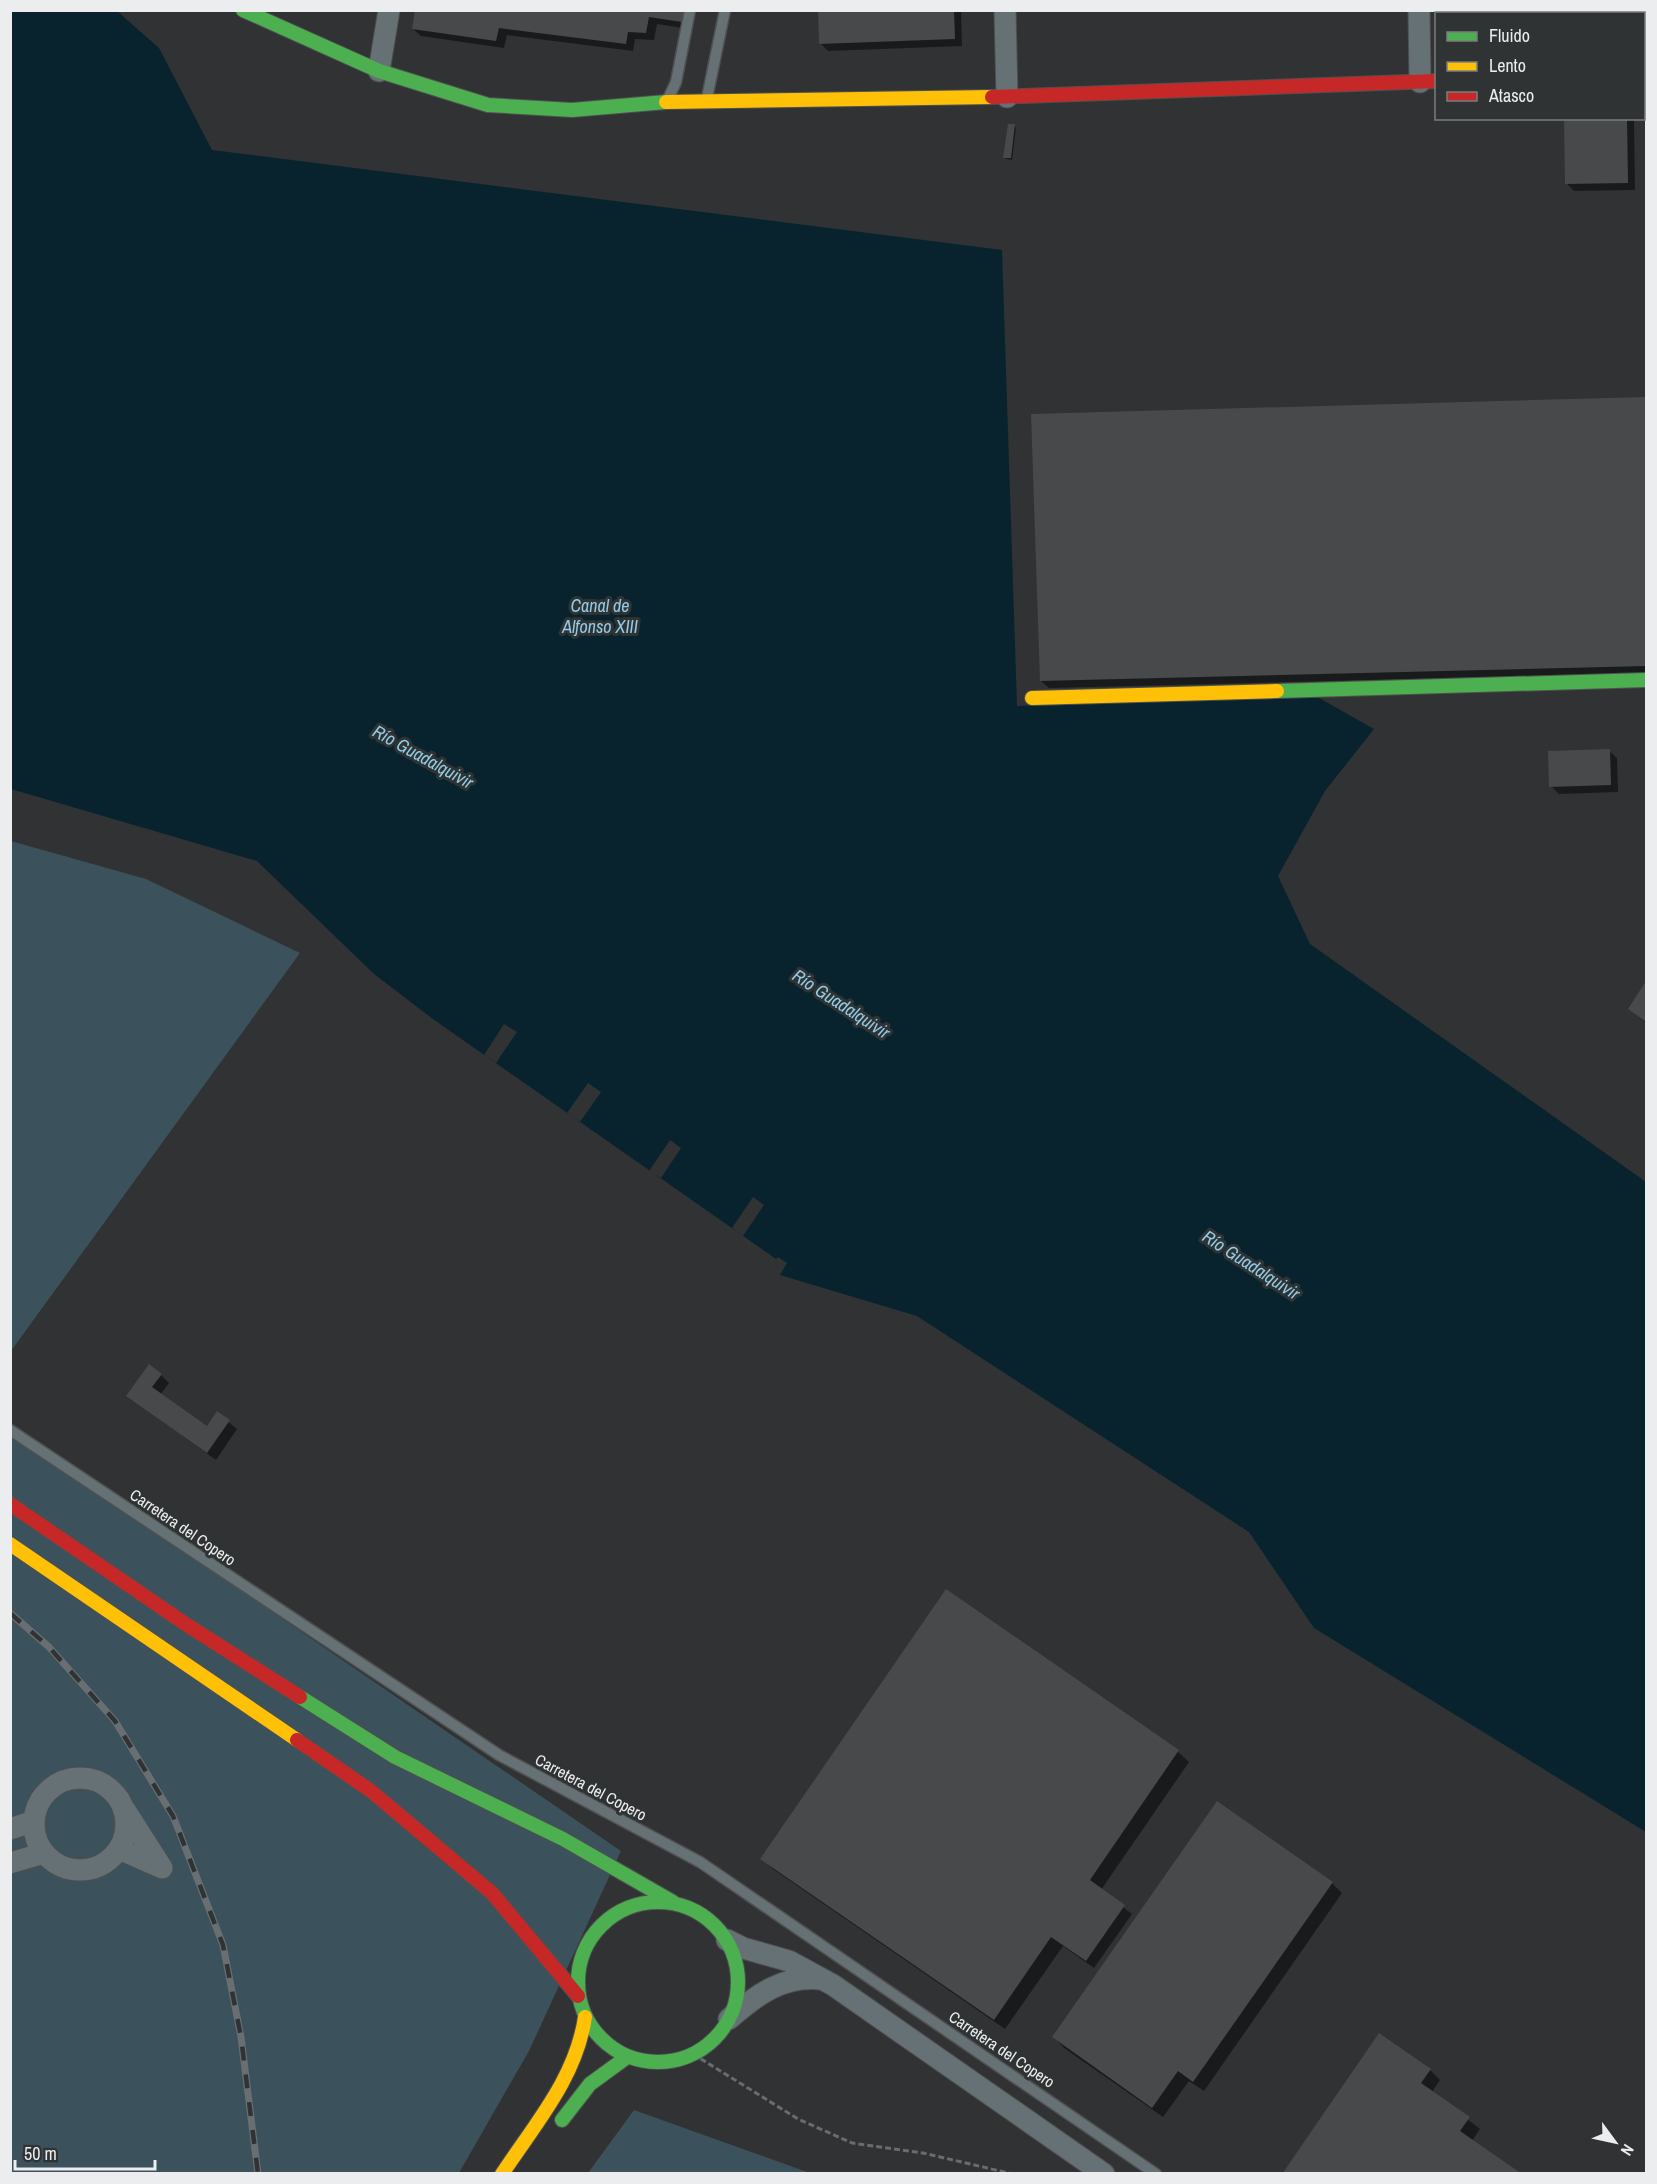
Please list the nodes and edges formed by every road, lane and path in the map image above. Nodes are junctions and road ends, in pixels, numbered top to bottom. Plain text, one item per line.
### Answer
1 (243, 10) edge
2 (274, 10) edge
3 (389, 10) edge
4 (690, 10) edge
5 (725, 10) edge
6 (1005, 10) edge
7 (1419, 10) edge
8 (268, 24) junction
9 (380, 71) junction
10 (1428, 81) edge
11 (1007, 97) junction
12 (667, 102) junction
13 (707, 102) junction
14 (1647, 680) edge
15 (1032, 698) dead end
16 (10, 1430) edge
17 (10, 1504) edge
18 (10, 1544) edge
19 (124, 1809) junction
20 (34, 1821) junction
21 (10, 1829) edge
22 (119, 1849) junction
23 (44, 1853) junction
24 (10, 1863) edge
25 (674, 1902) junction
26 (727, 1940) junction
27 (821, 1979) junction
28 (578, 1996) junction
29 (585, 2017) junction
30 (729, 2019) junction
31 (693, 2054) junction
32 (627, 2057) junction
33 (554, 2130) dead end
34 (502, 2174) edge
35 (1013, 2174) edge
36 (1104, 2174) edge
37 (1156, 2174) edge

1 - 8 main road
2 - 8 lane
3 - 9 street
4 - 12 lane
5 - 13 lane
6 - 11 street
7 - 10 street
8 - 9 main road
9 - 12 main road
10 - 11 main road
11 - 13 main road
12 - 13 main road
14 - 15 main road
16 - 37 lane, Carretera del Copero
17 - 25 main road
18 - 28 main road
19 - 20 street
19 - 22 street
19 - 22 street
20 - 21 street
20 - 23 street
22 - 23 street
23 - 24 street
25 - 26 main road
25 - 28 main road
26 - 27 street
26 - 30 main road
27 - 30 street
27 - 36 street
28 - 29 main road
29 - 32 main road
29 - 34 main road
30 - 31 main road
31 - 32 main road
31 - 35 path
32 - 33 main road

